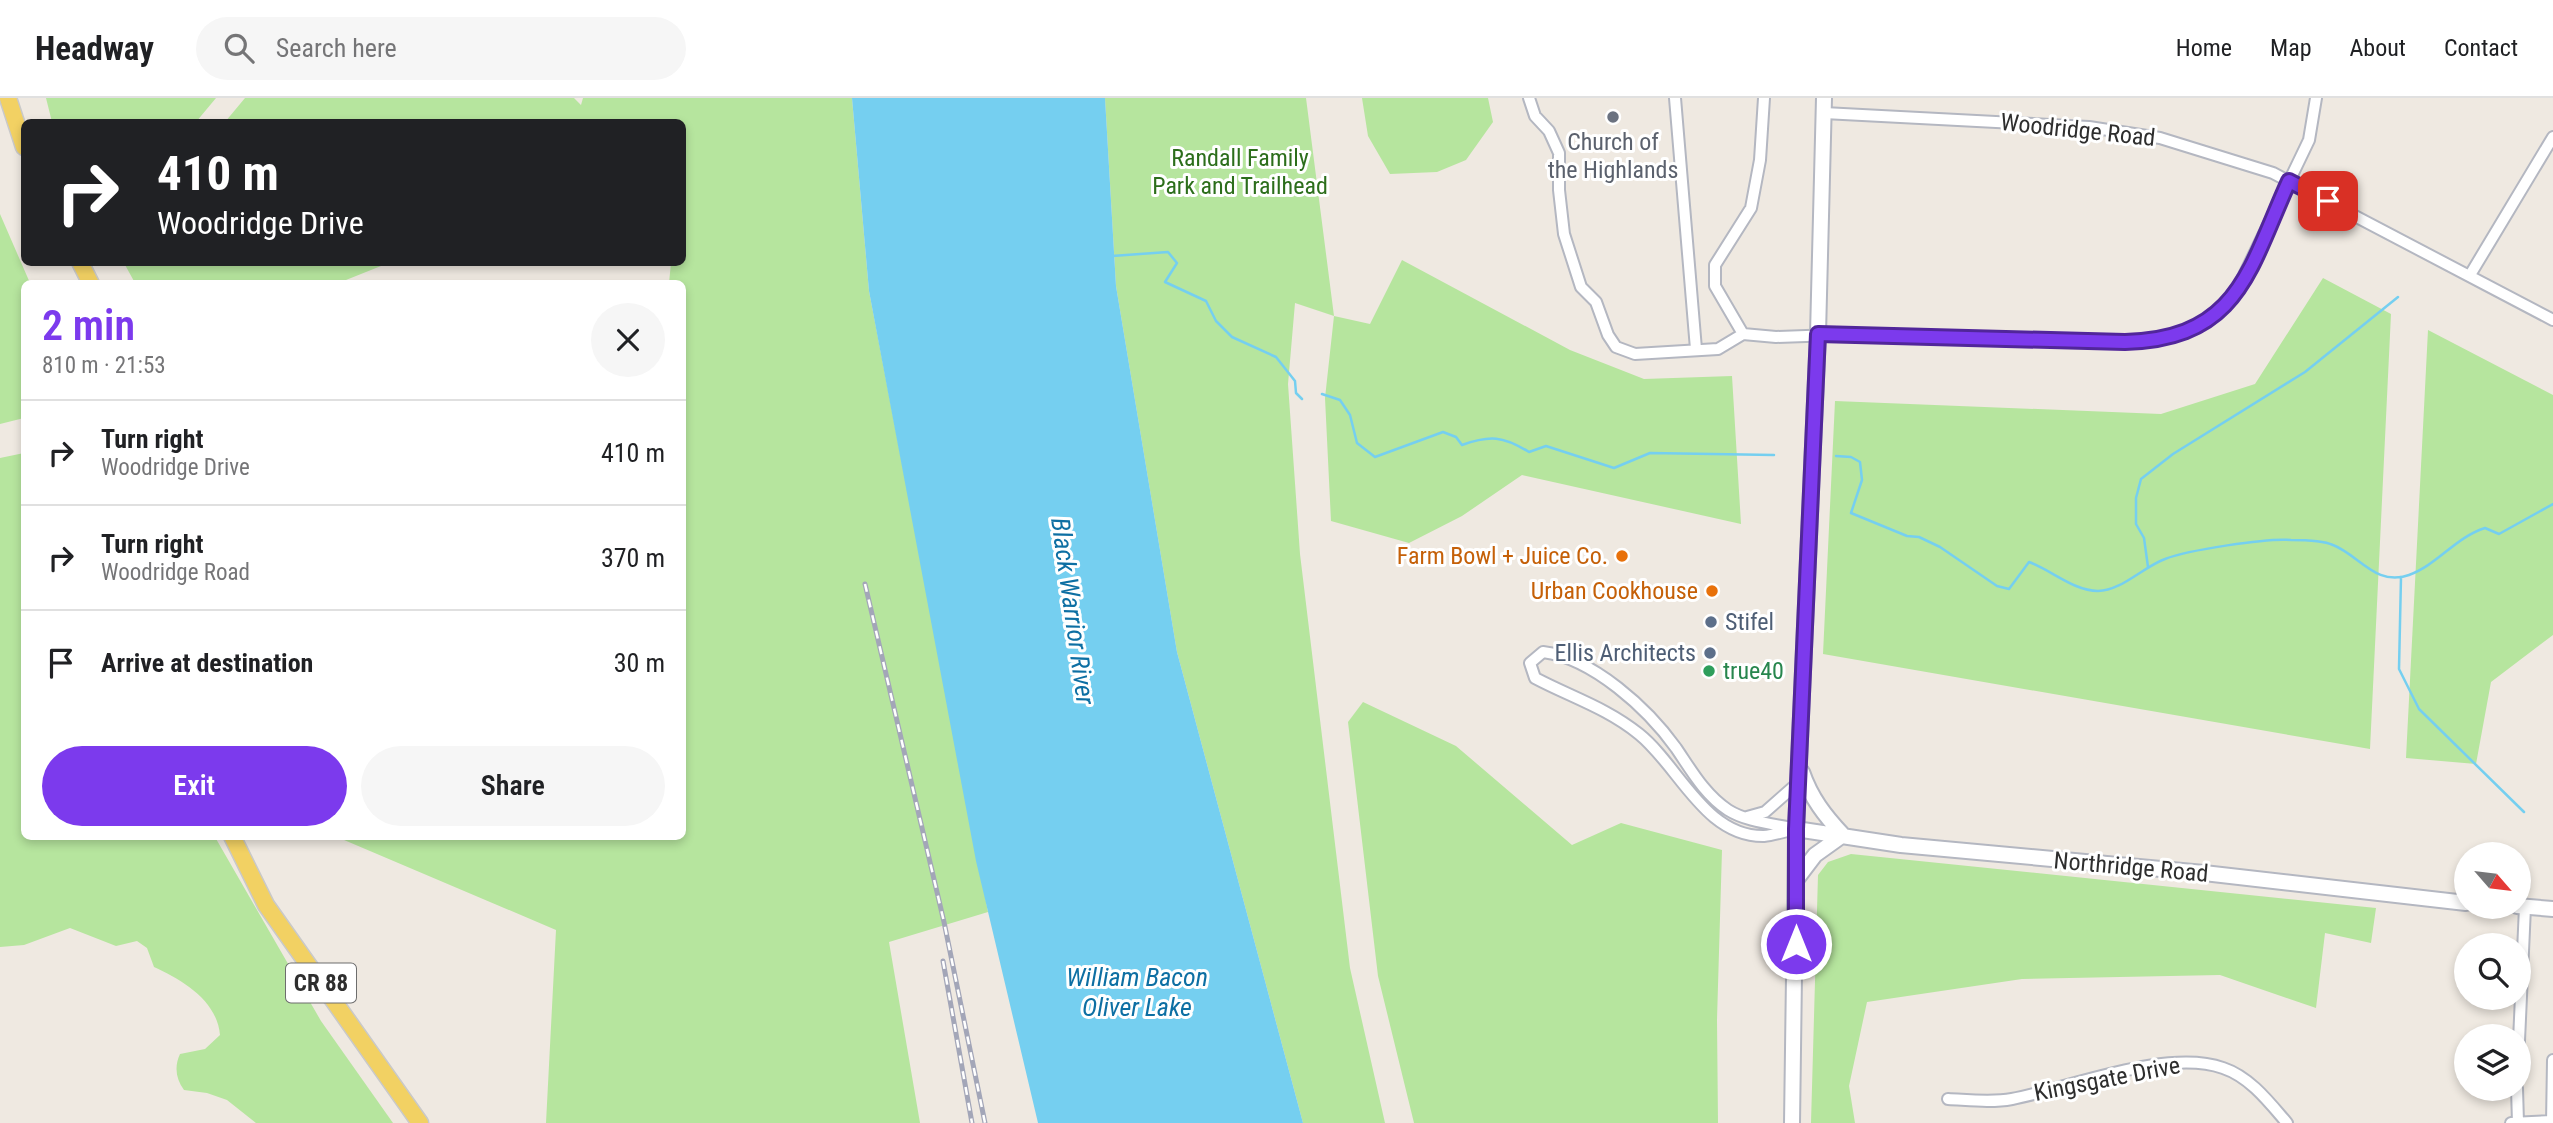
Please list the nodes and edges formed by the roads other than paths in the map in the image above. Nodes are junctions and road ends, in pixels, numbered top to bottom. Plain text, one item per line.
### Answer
1 (8, 98) edge
2 (1529, 98) edge
3 (1675, 98) edge
4 (1764, 98) edge
5 (2316, 98) edge
6 (1824, 106) edge
7 (2553, 137) edge
8 (21, 138) edge
9 (2289, 181) junction
10 (2470, 275) junction
11 (2553, 320) edge
12 (1743, 334) junction
13 (1818, 334) junction
14 (1696, 349) junction
15 (1799, 774) junction
16 (1745, 817) junction
17 (1796, 829) junction
18 (1843, 835) junction
19 (234, 840) edge
20 (1796, 880) junction
21 (2454, 902) edge
22 (2531, 908) edge
23 (2553, 909) edge
24 (2521, 919) edge
25 (2519, 1024) edge
26 (2553, 1060) edge
27 (1948, 1099) dead end
28 (2517, 1101) edge
29 (2516, 1122) edge
30 (2552, 1122) edge
31 (420, 1123) edge
32 (1792, 1123) edge
33 (2287, 1123) edge

1 - 8 main road
2 - 14 street
3 - 14 street
4 - 12 street
5 - 9 street
6 - 9 street, Woodridge Road
6 - 13 main road
7 - 10 street
9 - 10 street, Woodridge Road
9 - 13 street
10 - 11 street, Woodridge Road
12 - 13 street
12 - 14 street
13 - 15 main road
15 - 16 street
15 - 17 main road
15 - 18 main road
16 - 17 street
16 - 17 street
17 - 18 main road, Northridge Road
17 - 20 main road
18 - 20 main road
18 - 21 main road, Northridge Road
19 - 31 main road, CR 88
20 - 32 main road
22 - 23 main road
24 - 25 street
26 - 30 street
27 - 33 street, Kingsgate Drive
28 - 29 street
29 - 30 street

